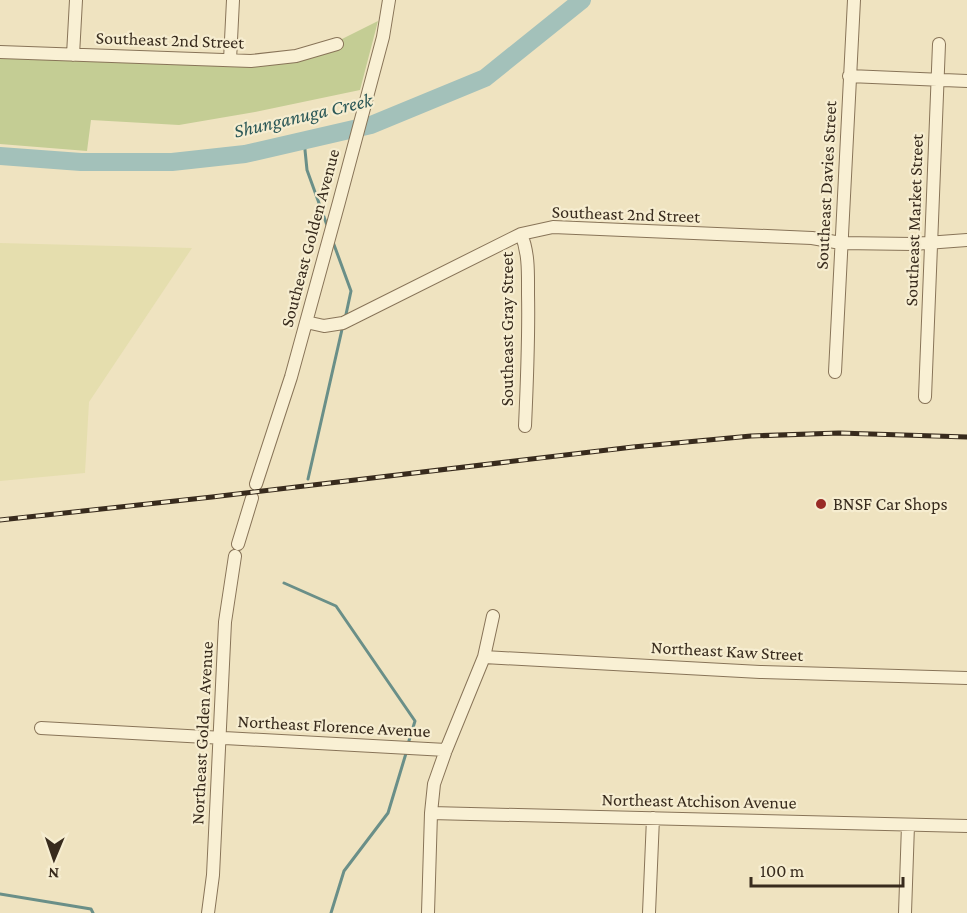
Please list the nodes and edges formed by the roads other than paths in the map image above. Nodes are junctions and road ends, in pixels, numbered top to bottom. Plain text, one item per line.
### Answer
1 (76, 0) edge
2 (233, 0) edge
3 (389, 0) edge
4 (854, 0) edge
5 (338, 44) dead end
6 (939, 44) dead end
7 (0, 52) edge
8 (73, 55) junction
9 (230, 60) junction
10 (849, 76) junction
11 (937, 80) junction
12 (967, 81) edge
13 (521, 234) junction
14 (967, 240) edge
15 (841, 243) junction
16 (931, 244) junction
17 (306, 322) junction
18 (835, 372) dead end
19 (925, 397) dead end
20 (525, 426) dead end
21 (256, 484) dead end
22 (252, 498) dead end
23 (493, 616) dead end
24 (484, 657) junction
25 (967, 678) edge
26 (41, 728) dead end
27 (219, 738) junction
28 (446, 750) junction
29 (431, 813) junction
30 (653, 818) junction
31 (908, 825) junction
32 (967, 826) edge
33 (208, 913) edge
34 (428, 913) edge
35 (649, 913) edge
36 (905, 913) edge

1 - 8 street
2 - 9 street
3 - 17 street, Southeast Golden Avenue
4 - 10 street, Southeast Davies Street
5 - 9 street, Southeast 2nd Street
6 - 11 street, Southeast Market Street
7 - 8 street, Southeast 2nd Street
8 - 9 street, Southeast 2nd Street
10 - 11 street
10 - 15 street, Southeast Davies Street
11 - 12 street
11 - 16 street, Southeast Market Street
13 - 15 street, Southeast 2nd Street
13 - 17 street, Southeast 2nd Street
13 - 20 street, Southeast Gray Street
14 - 16 street, Southeast 2nd Street
15 - 16 street, Southeast 2nd Street
15 - 18 street, Southeast Davies Street
16 - 19 street, Southeast Market Street
17 - 21 street, Southeast Golden Avenue
22 - 27 street, Northeast Golden Avenue
23 - 24 street
24 - 25 street, Northeast Kaw Street
24 - 28 street
26 - 27 street, Northeast Florence Avenue
27 - 28 street, Northeast Florence Avenue
27 - 33 street, Northeast Golden Avenue
28 - 29 street
29 - 30 street, Northeast Atchison Avenue
29 - 34 street
30 - 31 street, Northeast Atchison Avenue
30 - 35 street
31 - 32 street, Northeast Atchison Avenue
31 - 36 street

